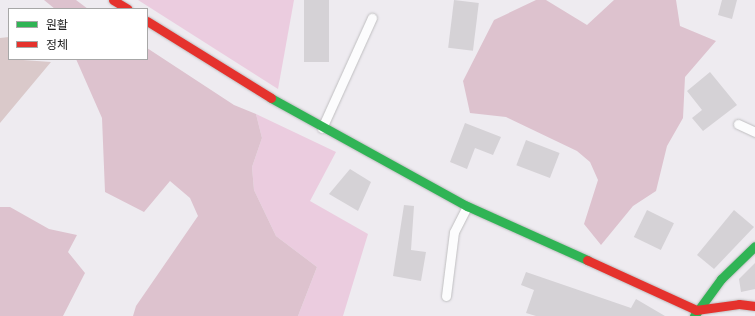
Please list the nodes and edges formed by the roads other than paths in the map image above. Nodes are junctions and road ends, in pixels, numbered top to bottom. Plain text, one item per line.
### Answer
1 (113, 0) edge
2 (126, 8) edge
3 (372, 18) dead end
4 (148, 22) edge
5 (738, 124) dead end
6 (322, 128) junction
7 (755, 132) edge
8 (467, 206) junction
9 (755, 246) edge
10 (446, 296) dead end
11 (755, 306) edge
12 (695, 313) edge

1 - 2 street
3 - 6 lane
4 - 6 street
5 - 7 lane
6 - 8 street
8 - 10 lane
8 - 12 street
9 - 12 street
11 - 12 street

